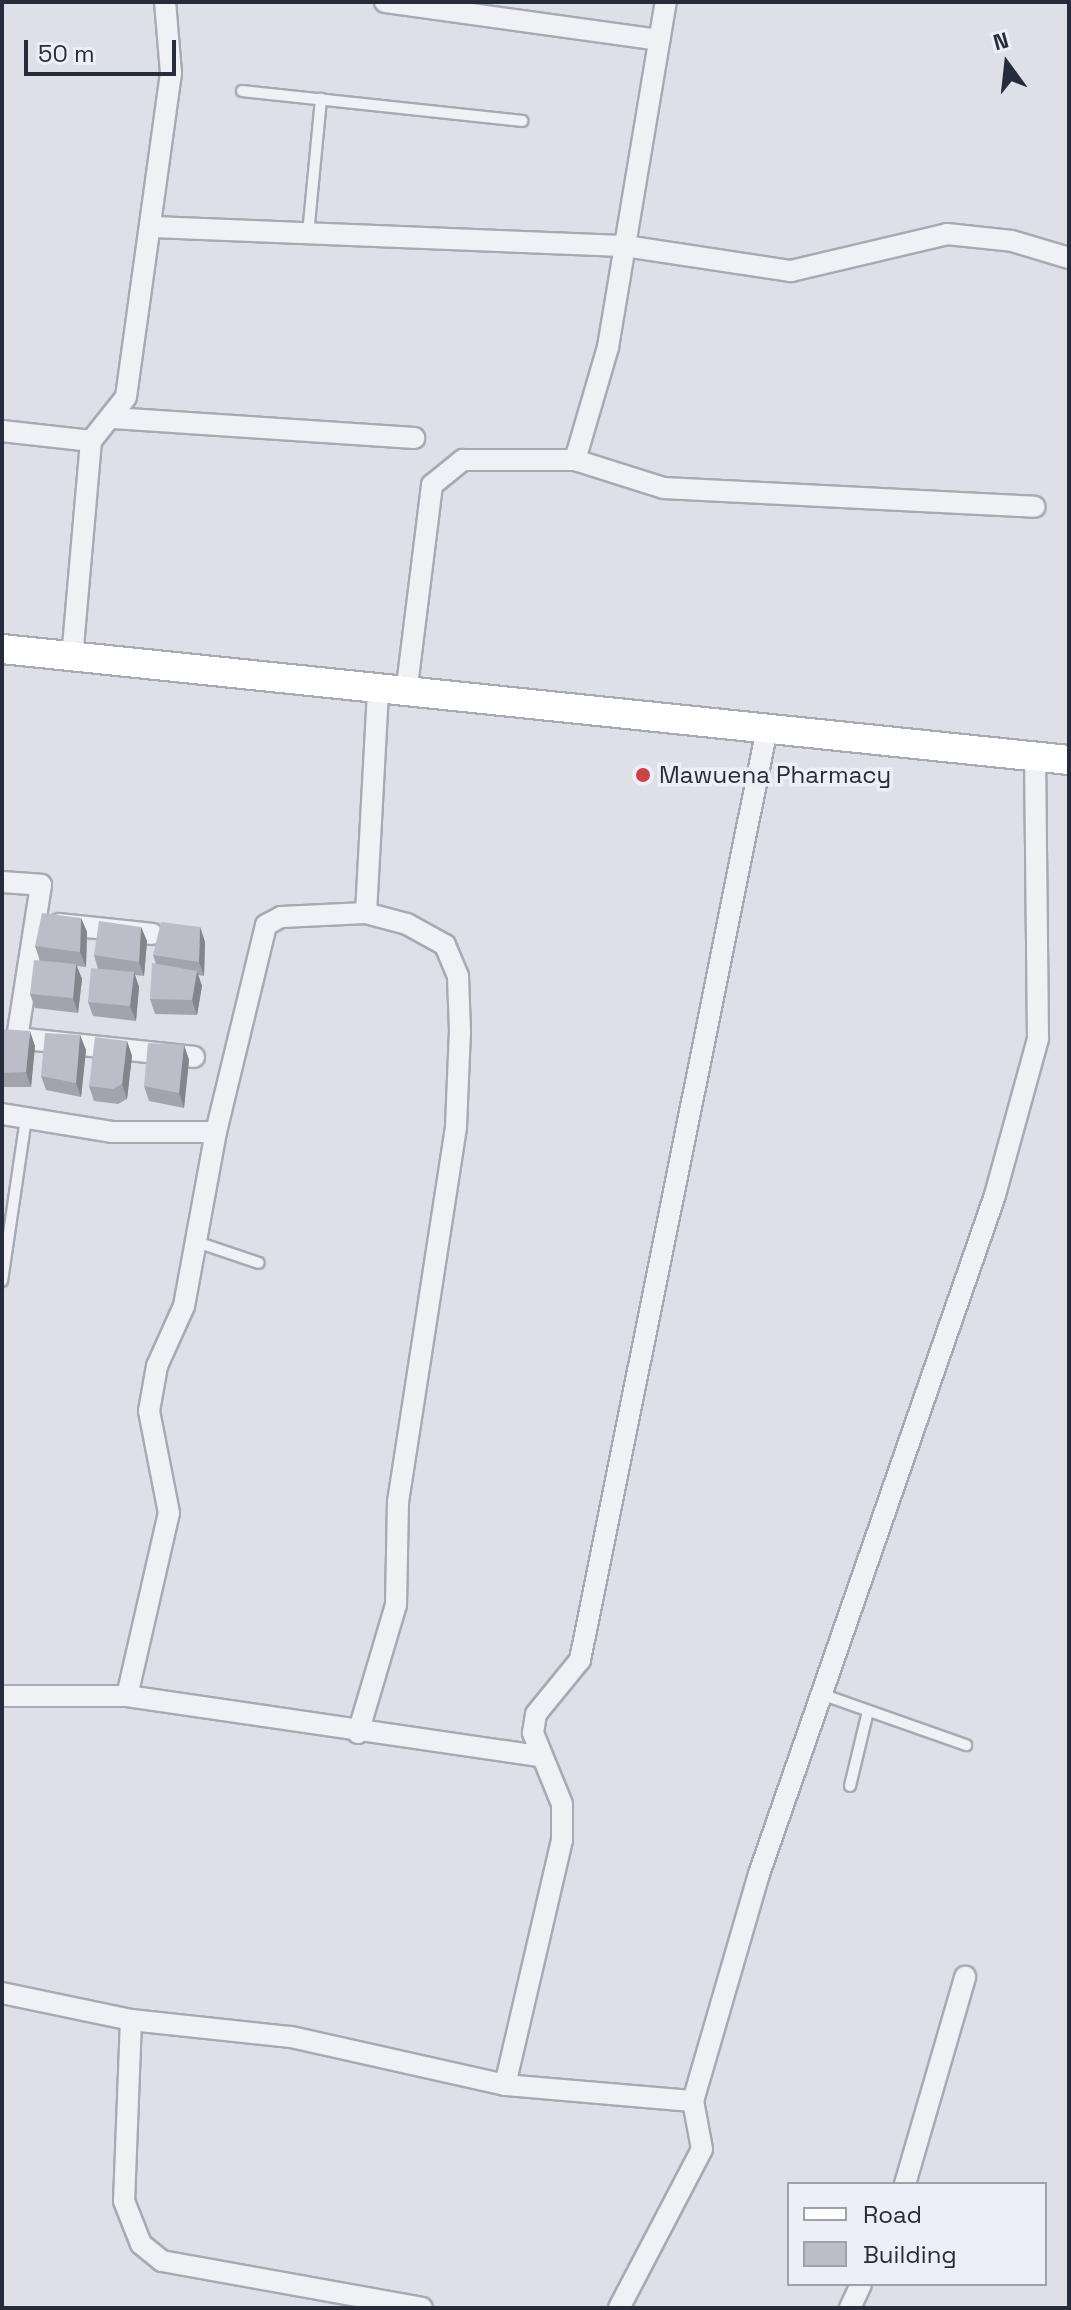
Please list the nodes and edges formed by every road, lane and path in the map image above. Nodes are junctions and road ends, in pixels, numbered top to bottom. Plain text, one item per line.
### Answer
1 (165, 2) edge
2 (385, 2) edge
3 (666, 2) edge
4 (659, 40) junction
5 (242, 91) dead end
6 (321, 99) junction
7 (522, 121) dead end
8 (151, 227) junction
9 (308, 234) junction
10 (625, 246) junction
11 (1069, 258) edge
12 (113, 418) junction
13 (2, 431) edge
14 (414, 438) dead end
15 (91, 441) junction
16 (575, 460) junction
17 (1035, 507) dead end
18 (2, 649) edge
19 (72, 657) junction
20 (392, 692) junction
21 (767, 728) junction
22 (1035, 756) junction
23 (1069, 760) edge
24 (2, 882) edge
25 (366, 913) junction
26 (35, 921) junction
27 (152, 934) dead end
28 (194, 1057) dead end
29 (2, 1114) edge
30 (26, 1118) junction
31 (216, 1132) junction
32 (197, 1242) junction
33 (259, 1263) dead end
34 (2, 1281) edge
35 (821, 1694) junction
36 (2, 1696) edge
37 (127, 1696) junction
38 (868, 1711) junction
39 (358, 1733) junction
40 (966, 1745) dead end
41 (538, 1756) junction
42 (850, 1786) dead end
43 (965, 1977) dead end
44 (2, 1993) edge
45 (131, 2020) junction
46 (505, 2085) junction
47 (693, 2101) junction
48 (906, 2182) edge
49 (860, 2286) edge
50 (317, 2301) edge
51 (422, 2308) edge
52 (619, 2308) edge
53 (850, 2308) edge

1 - 8 street
2 - 4 street
3 - 4 street
4 - 10 street
5 - 6 lane
6 - 7 lane
6 - 9 lane
8 - 9 street
8 - 12 street
9 - 10 street
10 - 11 street
10 - 16 street
12 - 14 street
12 - 15 street
13 - 15 street
15 - 19 street
16 - 17 street
16 - 20 street
18 - 19 main road
19 - 20 main road
20 - 21 main road
20 - 25 street
21 - 22 main road
21 - 41 street
22 - 23 main road
22 - 35 street
24 - 26 street
25 - 31 street
25 - 39 street
26 - 27 street
26 - 28 street
29 - 30 street
30 - 31 street
30 - 34 lane
31 - 32 street
32 - 33 lane
32 - 37 street
35 - 38 lane
35 - 47 street
36 - 37 street
37 - 39 street
38 - 40 lane
38 - 42 lane
39 - 41 street
41 - 46 street
43 - 48 street
44 - 45 street
45 - 46 street
45 - 50 street
46 - 47 street
47 - 52 street
49 - 53 street
50 - 51 street

